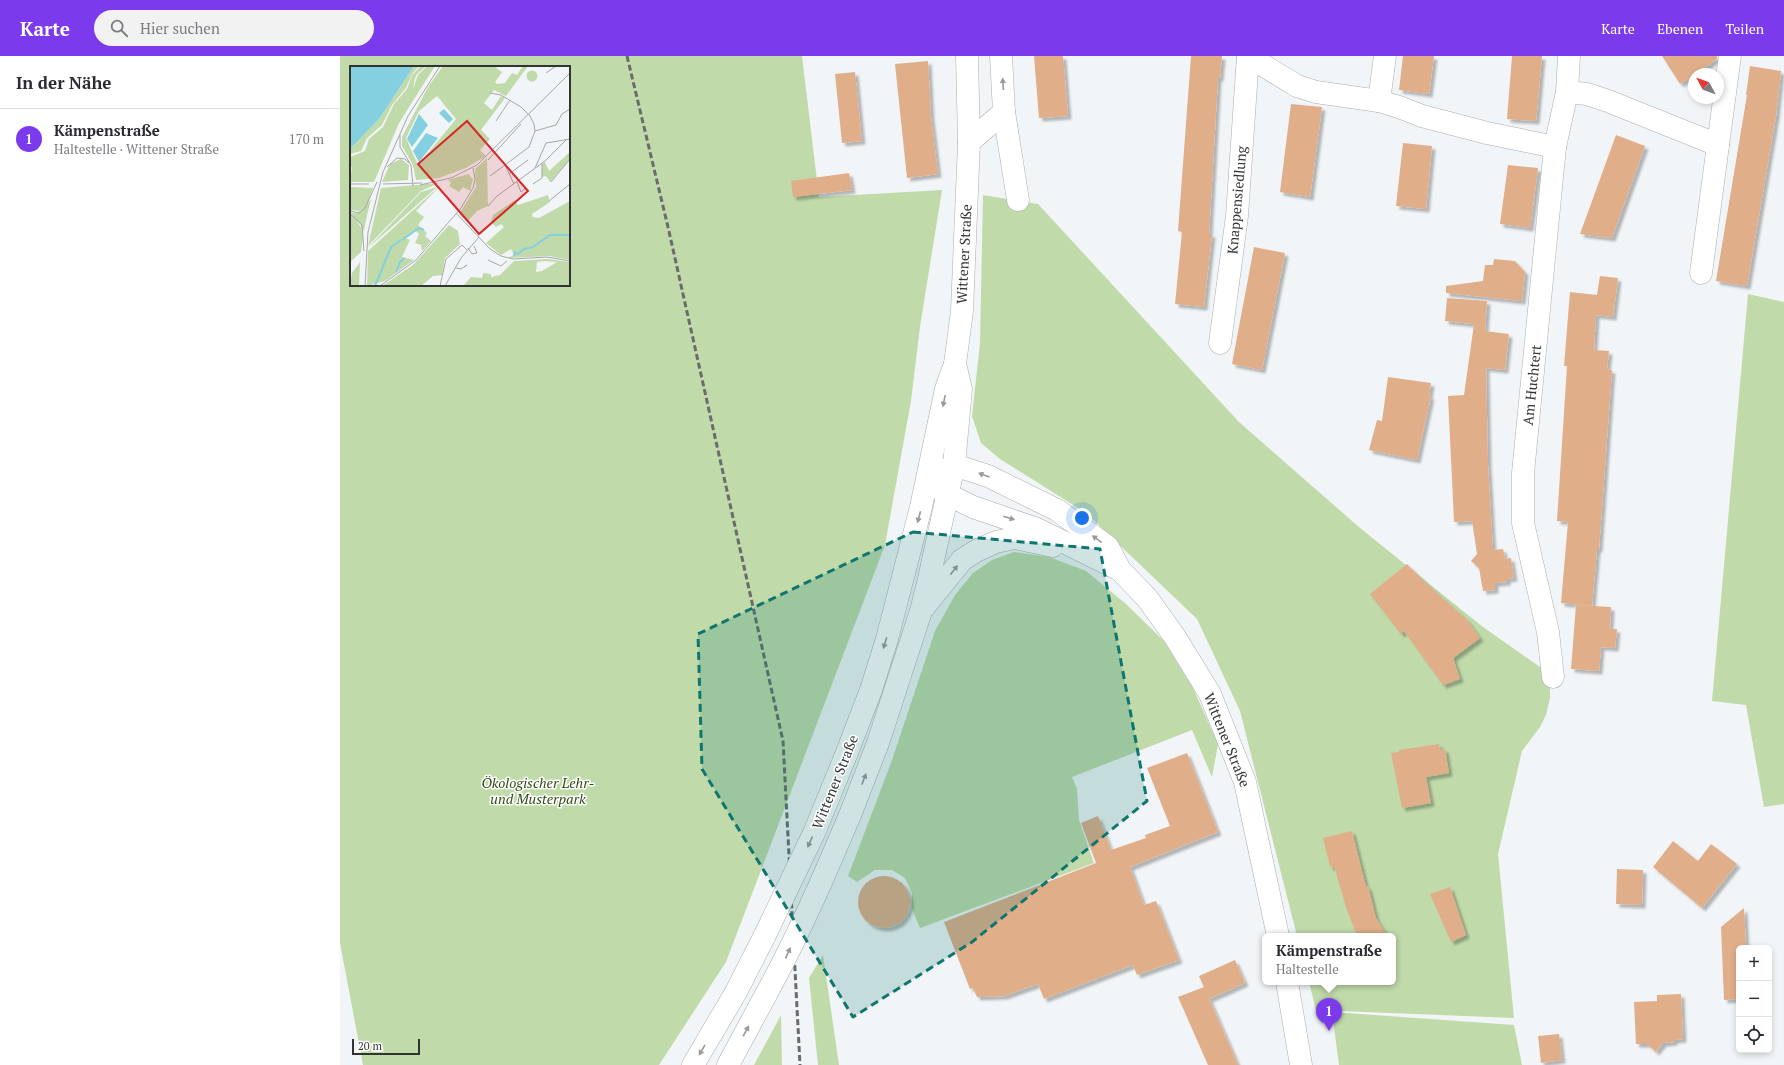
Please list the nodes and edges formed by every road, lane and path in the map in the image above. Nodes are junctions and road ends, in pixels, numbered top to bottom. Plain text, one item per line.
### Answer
1 (967, 56) edge
2 (1001, 56) edge
3 (1248, 56) edge
4 (1384, 56) edge
5 (1569, 56) edge
6 (1730, 56) edge
7 (1567, 92) junction
8 (1379, 101) junction
9 (1004, 112) junction
10 (969, 142) junction
11 (1718, 145) junction
12 (1555, 148) junction
13 (1018, 200) dead end
14 (1701, 273) dead end
15 (1220, 344) dead end
16 (955, 364) junction
17 (954, 465) junction
18 (928, 479) junction
19 (947, 494) junction
20 (1086, 553) junction
21 (1120, 570) junction
22 (921, 611) junction
23 (1553, 677) dead end
24 (1277, 933) edge
25 (1288, 985) edge
26 (693, 1065) edge
27 (728, 1065) edge
28 (1301, 1065) edge

1 - 10 main road, Wittener Straße
9 -> 2 main road
3 - 8 main road, Knappensiedlung
3 - 15 main road, Knappensiedlung
4 - 8 main road
5 - 7 main road, Am Huchtert
6 - 11 main road
7 - 11 main road
7 - 12 main road, Am Huchtert
8 - 12 main road, Knappensiedlung
9 - 10 main road
9 - 13 main road
10 - 16 main road, Wittener Straße
11 - 14 main road
12 - 23 main road, Am Huchtert
16 - 17 main road, Wittener Straße
16 -> 18 main road, Wittener Straße
17 - 18 main road
17 - 19 main road, Wittener Straße
21 -> 17 main road, Wittener Straße
18 - 19 main road, Wittener Straße
18 -> 26 main road, Wittener Straße, bridge
19 -> 20 main road, Wittener Straße
19 - 22 main road, Wittener Straße
20 - 21 main road, Wittener Straße
22 -> 20 main road
21 - 24 main road, Wittener Straße
27 -> 22 main road, Wittener Straße, bridge
25 - 28 main road

